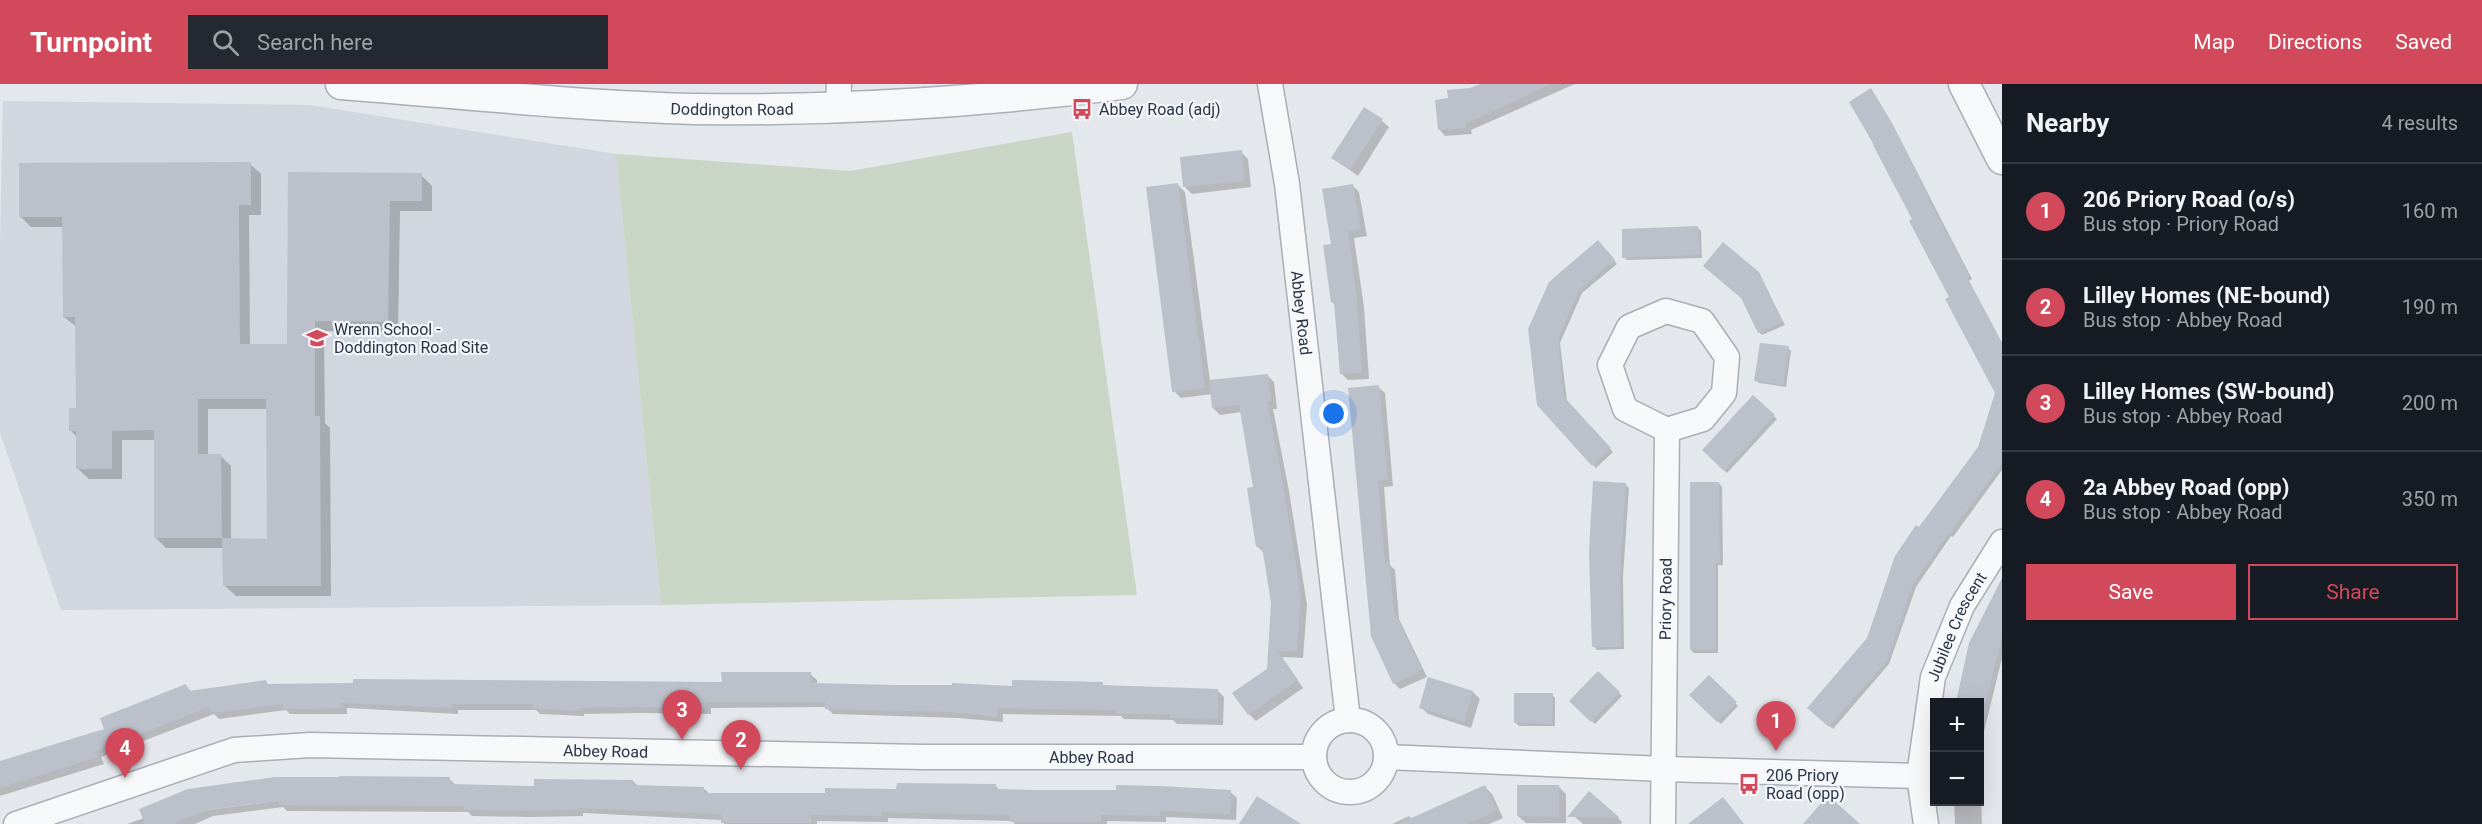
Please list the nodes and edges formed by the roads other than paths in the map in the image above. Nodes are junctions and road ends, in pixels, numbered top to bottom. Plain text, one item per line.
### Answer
1 (341, 84) edge
2 (1122, 84) edge
3 (1270, 84) edge
4 (1964, 84) edge
5 (838, 96) edge
6 (2002, 159) edge
7 (1667, 430) junction
8 (2002, 542) edge
9 (1348, 720) junction
10 (1314, 757) junction
11 (1386, 757) junction
12 (1664, 769) junction
13 (1919, 776) junction
14 (16, 824) edge
15 (1663, 824) edge
16 (1926, 824) edge

1 - 5 street, Doddington Road
2 - 5 street, Doddington Road
3 - 9 street, Abbey Road
4 - 6 street
7 - 7 street
7 - 12 street, Priory Road
8 - 13 street, Jubilee Crescent
9 - 10 street
9 - 11 street
10 - 11 street
10 - 14 street, Abbey Road
11 - 12 street
12 - 13 street
12 - 15 street, Priory Road
13 - 16 street, Jubilee Crescent

